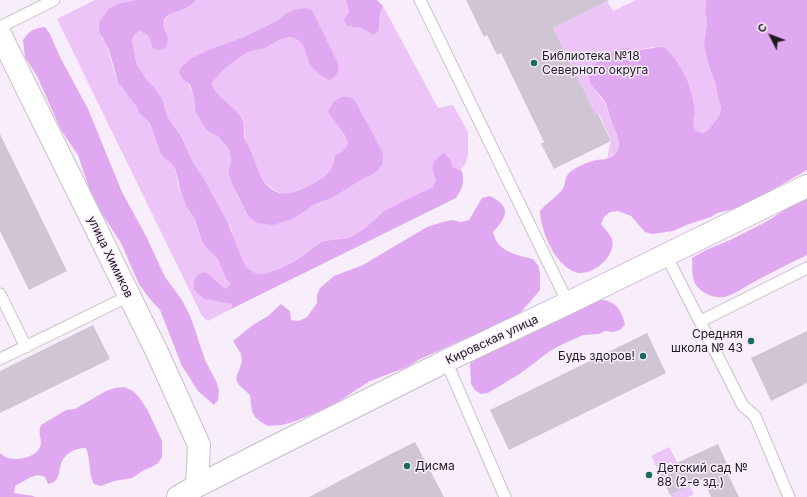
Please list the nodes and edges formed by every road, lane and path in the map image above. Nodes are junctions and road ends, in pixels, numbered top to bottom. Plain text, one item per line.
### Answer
1 (54, 0) edge
2 (420, 0) edge
3 (0, 27) edge
4 (0, 34) edge
5 (807, 186) edge
6 (666, 254) junction
7 (807, 268) edge
8 (0, 294) edge
9 (129, 296) junction
10 (568, 303) junction
11 (701, 321) junction
12 (26, 347) junction
13 (0, 359) edge
14 (446, 361) junction
15 (200, 492) edge
16 (178, 497) edge
17 (505, 497) edge
18 (788, 497) edge

1 - 3 lane
2 - 10 lane
4 - 9 street, улица Химиков
5 - 6 street, Кировская улица
6 - 10 street, Кировская улица
6 - 11 lane
7 - 11 lane
8 - 12 lane
9 - 12 lane
9 - 15 street, улица Химиков
10 - 14 street, Кировская улица
11 - 18 lane
12 - 13 lane
14 - 15 street, Кировская улица
14 - 17 lane
15 - 16 street, Кировская улица

